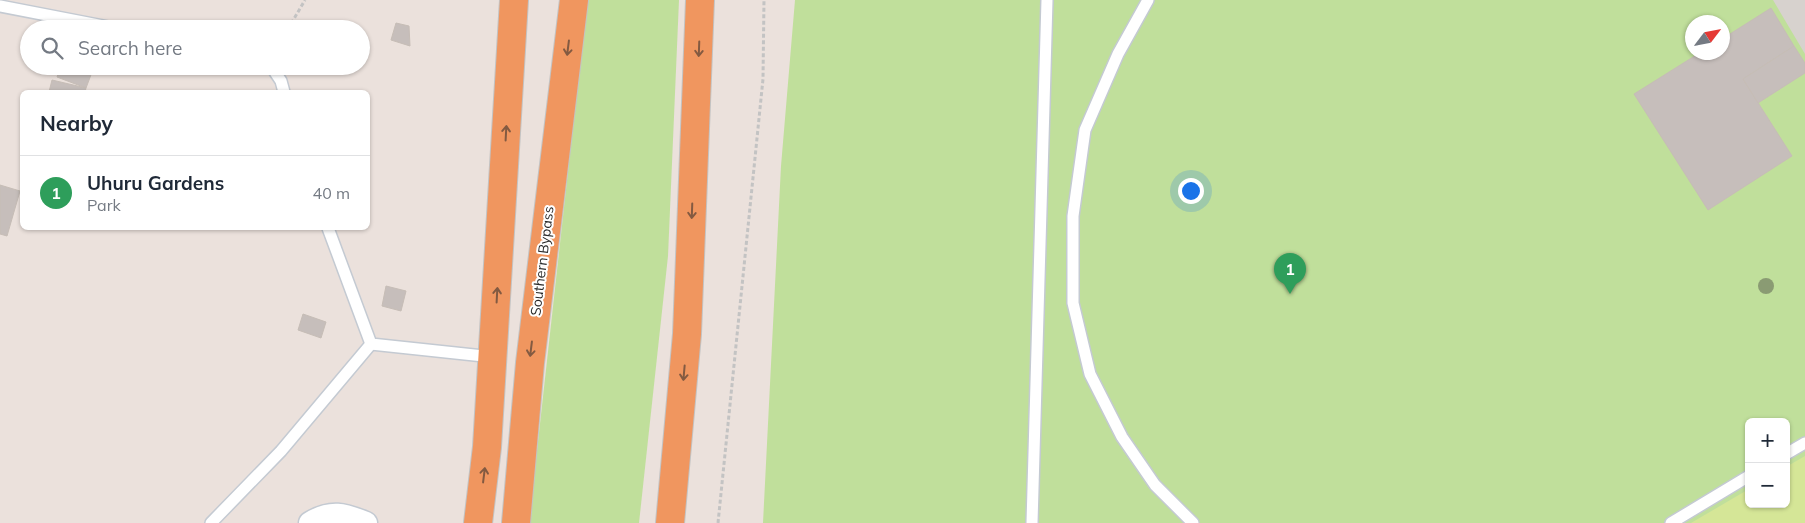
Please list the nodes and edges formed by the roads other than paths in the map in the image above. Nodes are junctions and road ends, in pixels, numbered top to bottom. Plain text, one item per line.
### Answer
1 (514, 0) edge
2 (574, 0) edge
3 (700, 0) edge
4 (1047, 0) edge
5 (1148, 0) edge
6 (0, 6) edge
7 (73, 20) edge
8 (276, 75) edge
9 (283, 90) edge
10 (329, 230) edge
11 (371, 344) junction
12 (493, 357) junction
13 (1805, 442) edge
14 (1790, 451) edge
15 (1745, 478) edge
16 (211, 523) edge
17 (310, 523) edge
18 (366, 523) edge
19 (478, 523) edge
20 (516, 523) edge
21 (670, 523) edge
22 (1032, 523) edge
23 (1193, 523) edge
24 (1671, 523) edge

12 -> 1 highway
2 -> 20 highway, Southern Bypass
3 -> 21 highway
4 - 22 lane
5 - 23 lane
6 - 7 lane
8 - 9 lane
10 - 11 lane
11 - 12 lane
11 - 16 lane
19 -> 12 highway
13 - 14 lane
15 - 24 lane
17 - 18 street

